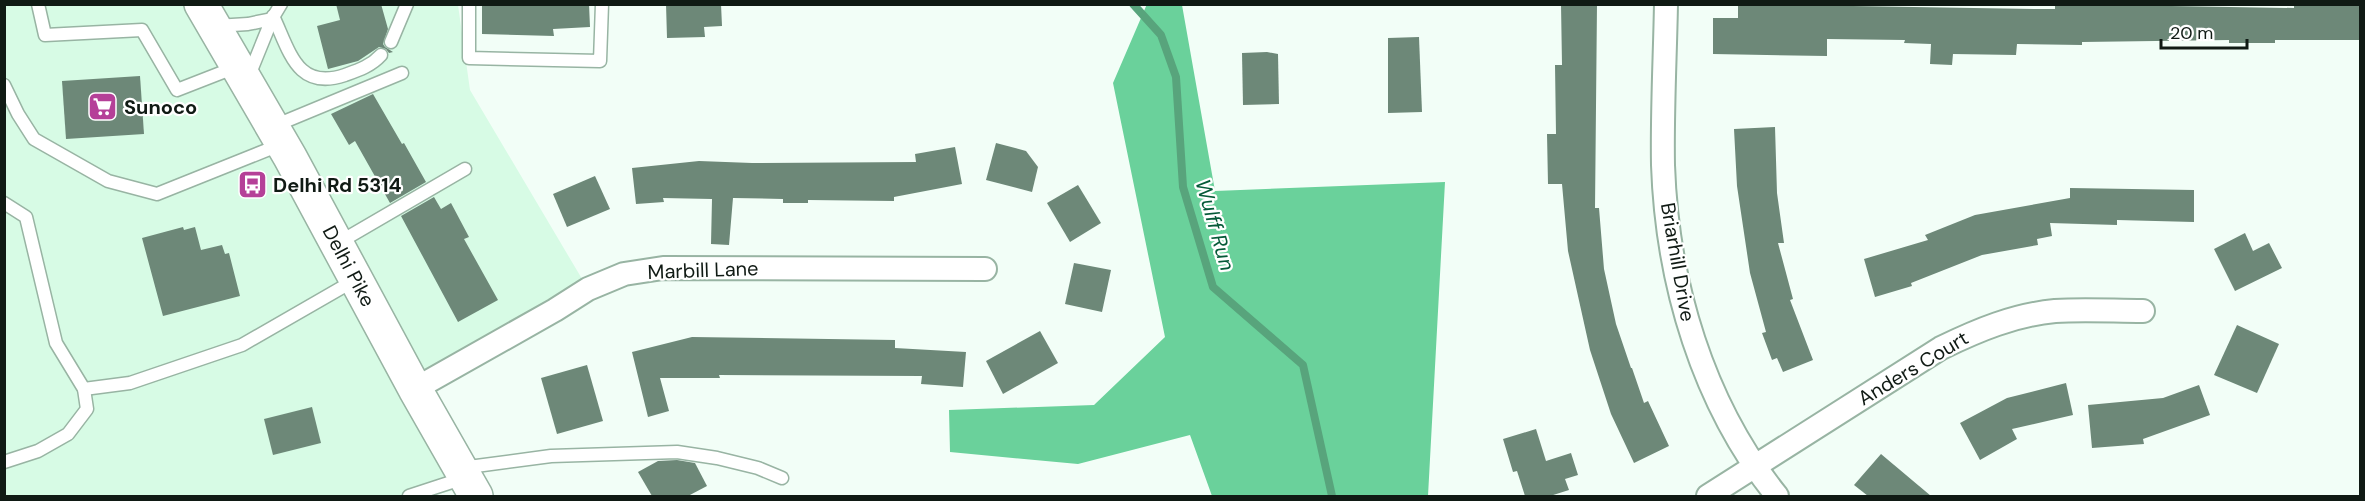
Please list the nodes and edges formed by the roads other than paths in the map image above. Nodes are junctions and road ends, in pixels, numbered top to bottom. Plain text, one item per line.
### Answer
1 (38, 4) edge
2 (281, 4) edge
3 (407, 4) edge
4 (469, 4) edge
5 (602, 4) edge
6 (1666, 4) edge
7 (207, 15) edge
8 (273, 18) junction
9 (391, 42) dead end
10 (381, 55) dead end
11 (402, 73) dead end
12 (242, 74) junction
13 (4, 85) edge
14 (278, 135) junction
15 (465, 169) dead end
16 (4, 203) edge
17 (337, 244) junction
18 (985, 268) dead end
19 (356, 279) junction
20 (2143, 311) dead end
21 (415, 389) junction
22 (84, 390) junction
23 (4, 462) edge
24 (1754, 467) junction
25 (782, 478) dead end
26 (467, 481) edge
27 (409, 496) edge
28 (1708, 496) edge
29 (1777, 496) edge

1 - 12 lane
2 - 8 lane
3 - 9 lane
4 - 5 lane
6 - 24 street, Briarhill Drive
7 - 8 lane
7 - 12 street, Delhi Pike
8 - 10 lane
8 - 12 lane
11 - 14 lane
12 - 14 street, Delhi Pike
13 - 14 lane
14 - 17 street, Delhi Pike
15 - 17 lane
16 - 22 lane
17 - 19 street, Delhi Pike
18 - 21 street, Marbill Lane
19 - 21 street, Delhi Pike
19 - 22 lane
20 - 24 street, Anders Court
21 - 26 street, Delhi Pike
22 - 23 lane
24 - 28 street, Anders Court
24 - 29 street, Briarhill Drive
25 - 26 lane
26 - 27 lane

